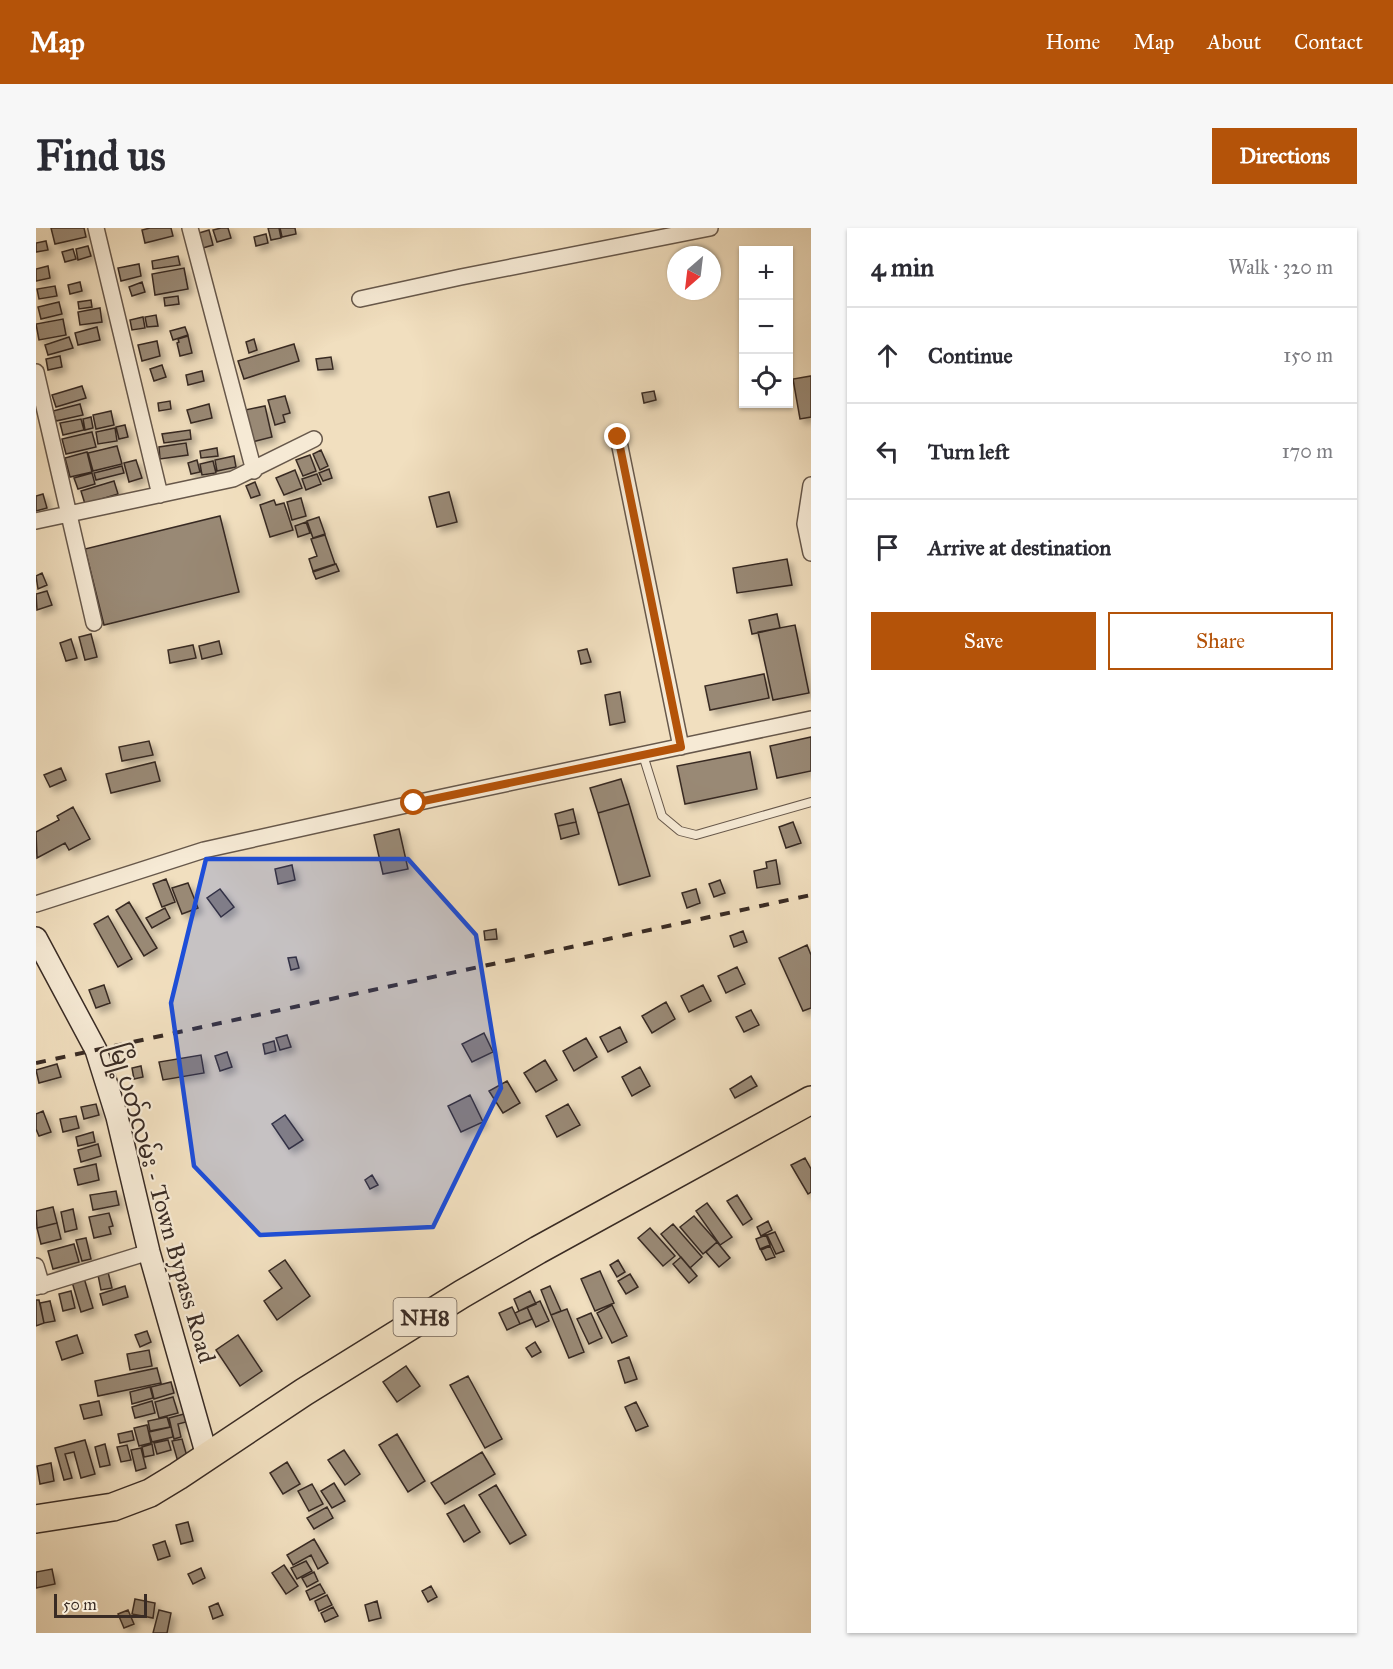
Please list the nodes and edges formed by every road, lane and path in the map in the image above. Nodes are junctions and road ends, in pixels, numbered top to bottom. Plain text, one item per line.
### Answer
1 (96, 228) edge
2 (190, 228) edge
3 (710, 228) edge
4 (360, 299) dead end
5 (36, 372) edge
6 (618, 437) dead end
7 (314, 439) dead end
8 (254, 471) junction
9 (811, 485) edge
10 (160, 495) junction
11 (69, 515) junction
12 (36, 521) edge
13 (811, 553) edge
14 (94, 623) dead end
15 (811, 719) edge
16 (681, 747) junction
17 (643, 755) junction
18 (811, 802) edge
19 (36, 904) edge
20 (36, 938) edge
21 (811, 1100) edge
22 (148, 1252) junction
23 (36, 1266) edge
24 (39, 1286) edge
25 (207, 1456) junction
26 (36, 1519) edge

1 - 10 street
2 - 8 street
3 - 4 street
5 - 11 street
6 - 16 street
7 - 8 street
8 - 10 street
9 - 13 street
10 - 11 street
11 - 12 street
11 - 14 street
15 - 16 street
16 - 17 street
17 - 18 lane
17 - 19 street
20 - 22 main road, မြို့ပတ်လမ်း - Town Bypass Road
21 - 25 highway, NH8
22 - 24 street
22 - 25 main road, မြို့ပတ်လမ်း - Town Bypass Road
23 - 24 street
25 - 26 highway, NH8

